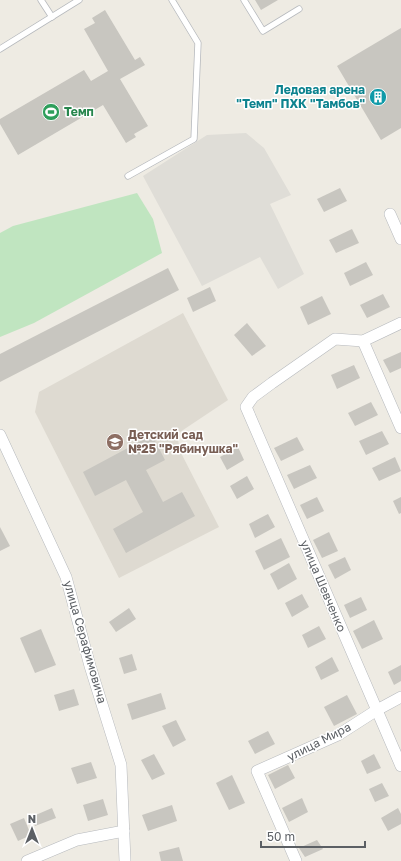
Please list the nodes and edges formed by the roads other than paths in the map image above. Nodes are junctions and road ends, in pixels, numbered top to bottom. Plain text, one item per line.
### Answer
1 (41, 0) edge
2 (79, 0) edge
3 (172, 0) edge
4 (244, 0) edge
5 (300, 9) dead end
6 (52, 17) junction
7 (0, 49) edge
8 (128, 176) dead end
9 (390, 214) dead end
10 (401, 239) edge
11 (401, 323) edge
12 (363, 341) junction
13 (401, 428) edge
14 (0, 435) edge
15 (401, 697) edge
16 (377, 710) junction
17 (401, 766) edge
18 (124, 832) junction
19 (27, 861) edge
20 (125, 861) edge
21 (296, 861) edge

1 - 6 lane
2 - 6 lane
3 - 8 lane
4 - 5 lane
6 - 7 lane
9 - 10 street
11 - 12 street
12 - 13 street
12 - 16 street, улица Шевченко
14 - 18 street, улица Серафимовича
15 - 16 street, улица Мира
16 - 17 street, улица Шевченко
16 - 21 street, улица Мира
18 - 19 street
18 - 20 street, улица Серафимовича

